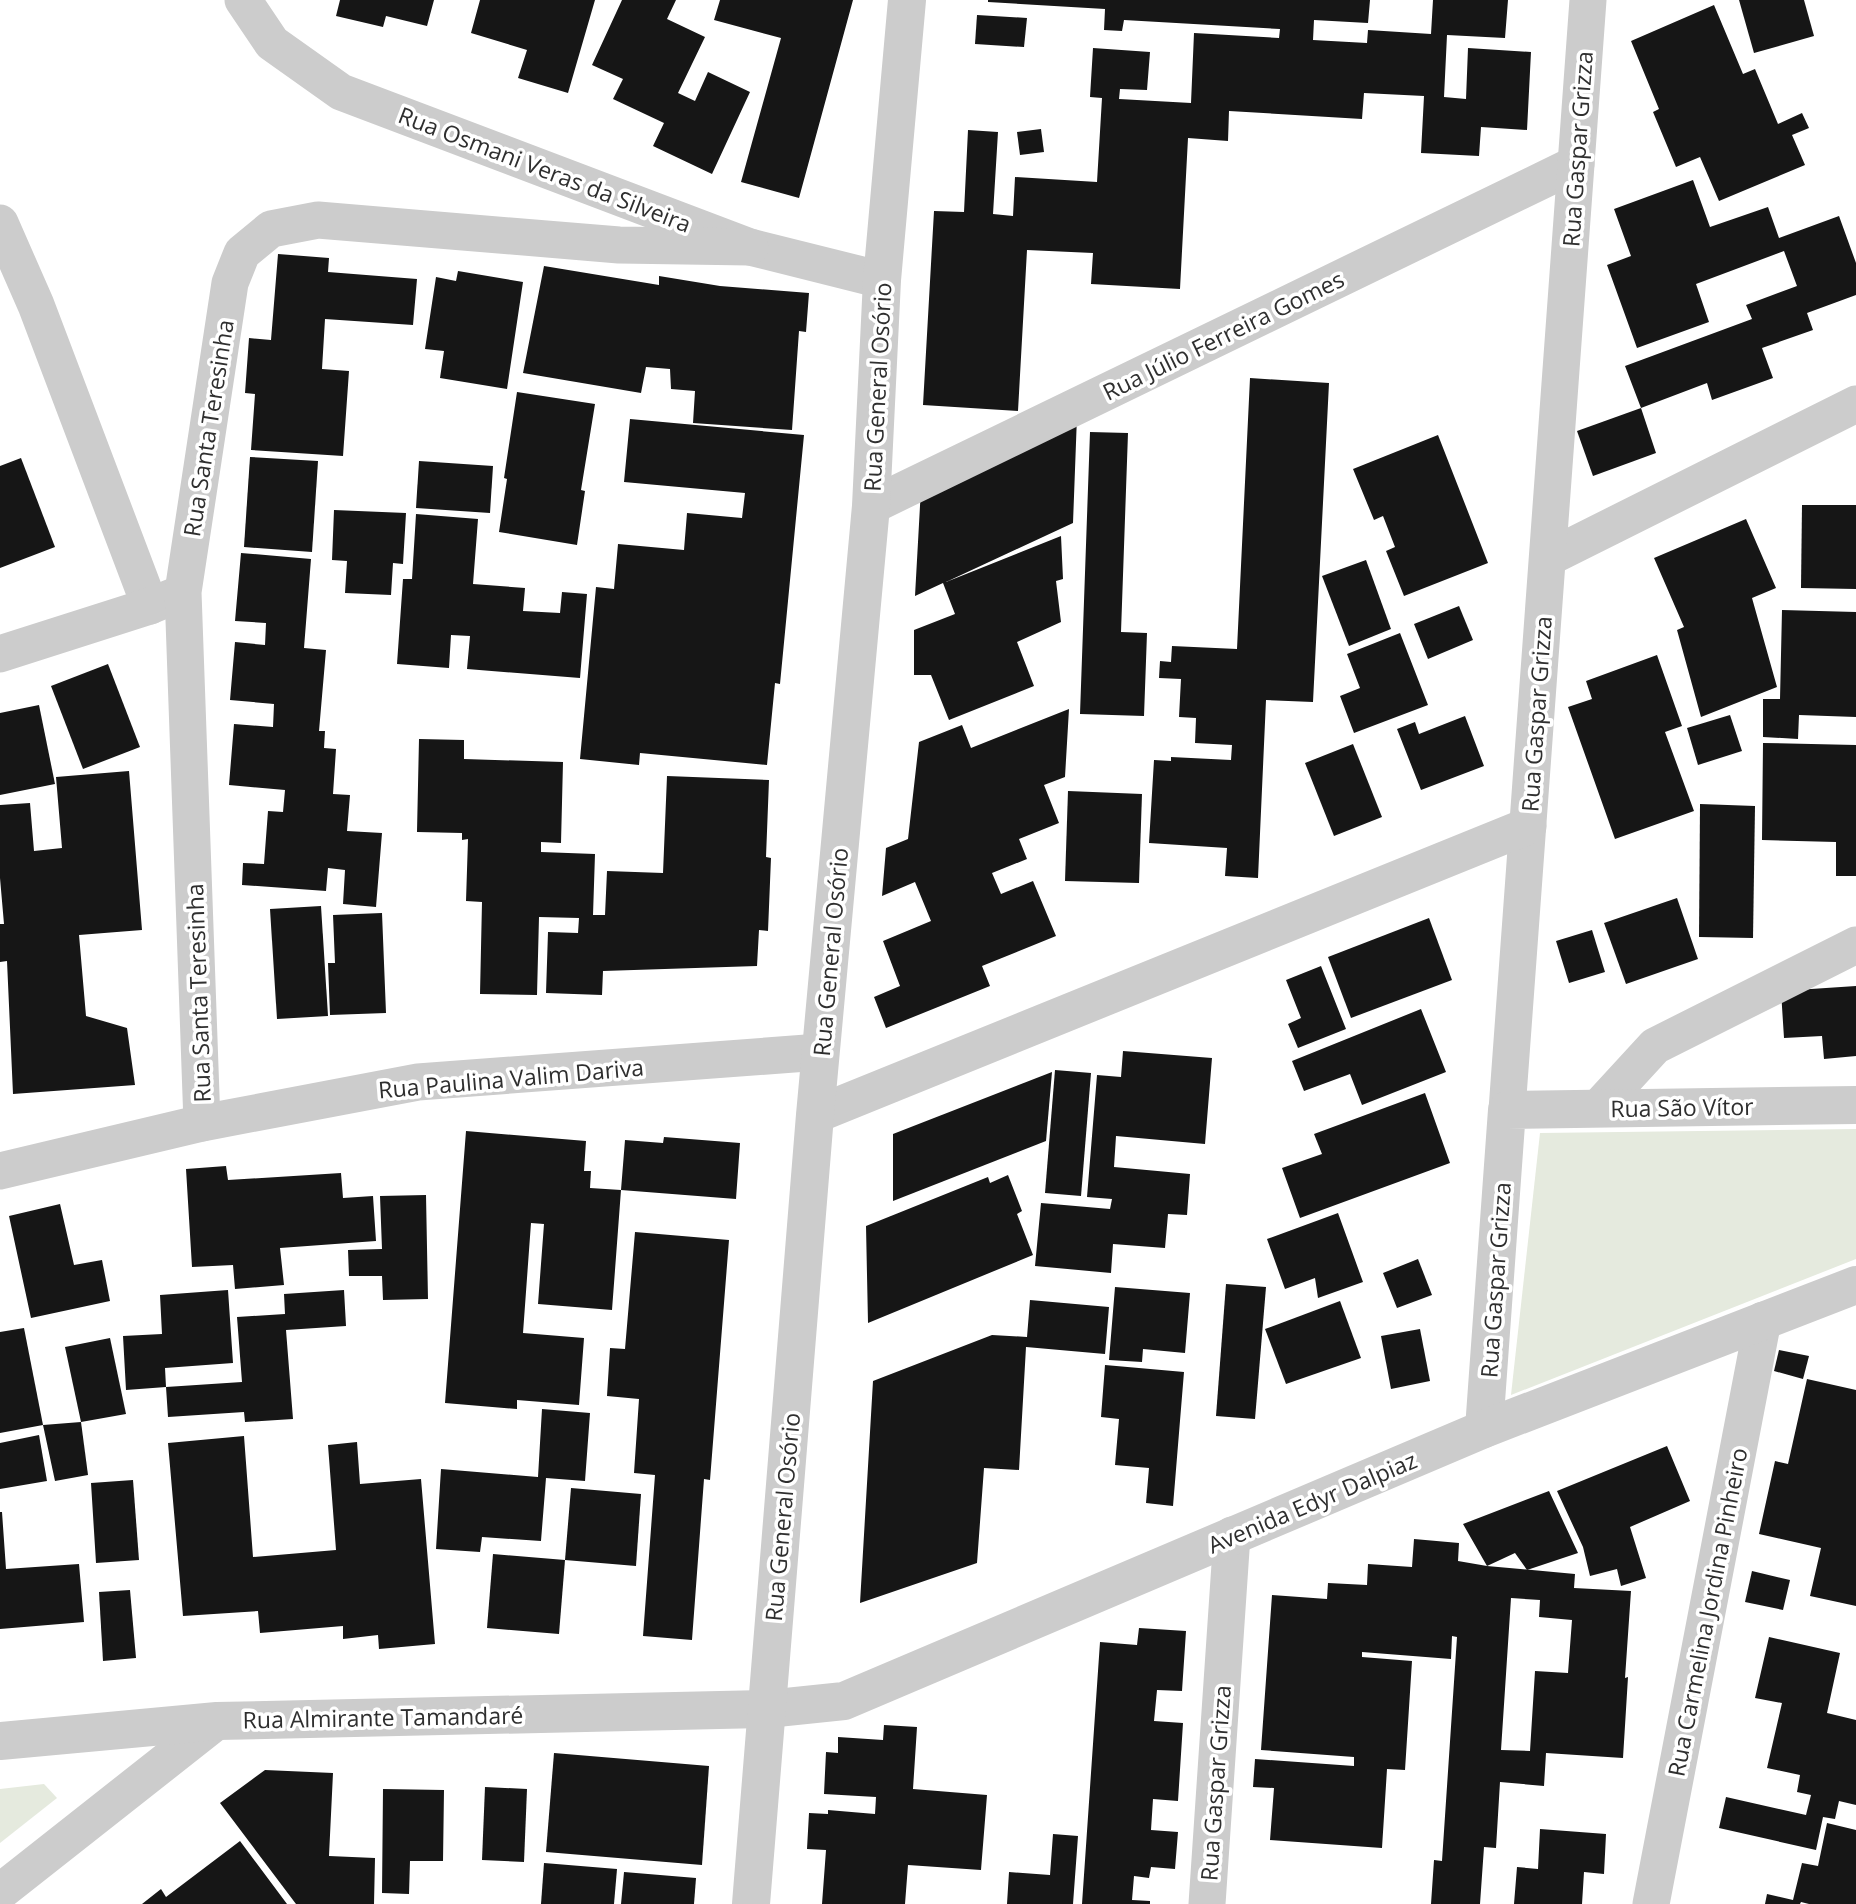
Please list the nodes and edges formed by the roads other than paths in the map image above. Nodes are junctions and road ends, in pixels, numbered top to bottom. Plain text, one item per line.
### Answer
1 (243, 0) edge
2 (908, 0) edge
3 (1588, 0) edge
4 (1576, 164) junction
5 (0, 223) edge
6 (750, 247) junction
7 (882, 281) junction
8 (1856, 404) edge
9 (871, 506) junction
10 (1548, 558) junction
11 (167, 599) junction
12 (0, 654) edge
13 (1528, 826) junction
14 (1856, 945) edge
15 (820, 1052) junction
16 (1856, 1105) edge
17 (1598, 1108) junction
18 (1507, 1110) junction
19 (815, 1115) junction
20 (202, 1123) junction
21 (0, 1171) edge
22 (1856, 1285) edge
23 (1763, 1320) junction
24 (1483, 1429) junction
25 (1232, 1535) junction
26 (767, 1709) junction
27 (217, 1721) junction
28 (0, 1741) edge
29 (0, 1892) edge
30 (751, 1904) edge
31 (1207, 1904) edge
32 (1651, 1904) edge

1 - 6 street, Rua Osmani Veras da Silveira
2 - 7 street, Rua General Osório
3 - 4 street, Rua Gaspar Grizza
4 - 9 street, Rua Júlio Ferreira Gomes
4 - 10 street, Rua Gaspar Grizza
5 - 11 street
6 - 7 street, Rua Osmani Veras da Silveira
6 - 11 street, Rua Santa Teresinha
7 - 9 street, Rua General Osório
8 - 10 street
9 - 15 street, Rua General Osório
10 - 13 street, Rua Gaspar Grizza
11 - 12 street
11 - 20 street, Rua Santa Teresinha
13 - 18 street, Rua Gaspar Grizza
13 - 19 street
14 - 17 street
15 - 19 street, Rua General Osório
15 - 20 street, Rua Paulina Valim Dariva
16 - 17 street, Rua São Vítor
17 - 18 street, Rua São Vítor
18 - 24 street, Rua Gaspar Grizza
19 - 26 street, Rua General Osório
20 - 21 street, Rua Paulina Valim Dariva
22 - 23 street, Avenida Edyr Dalpiaz
23 - 24 street, Avenida Edyr Dalpiaz
23 - 32 street, Rua Carmelina Jordina Pinheiro
24 - 25 street, Avenida Edyr Dalpiaz
25 - 26 street, Avenida Edyr Dalpiaz
25 - 31 street, Rua Gaspar Grizza
26 - 27 street, Rua Almirante Tamandaré
26 - 30 street, Rua General Osório
27 - 28 street, Rua Almirante Tamandaré
27 - 29 street

